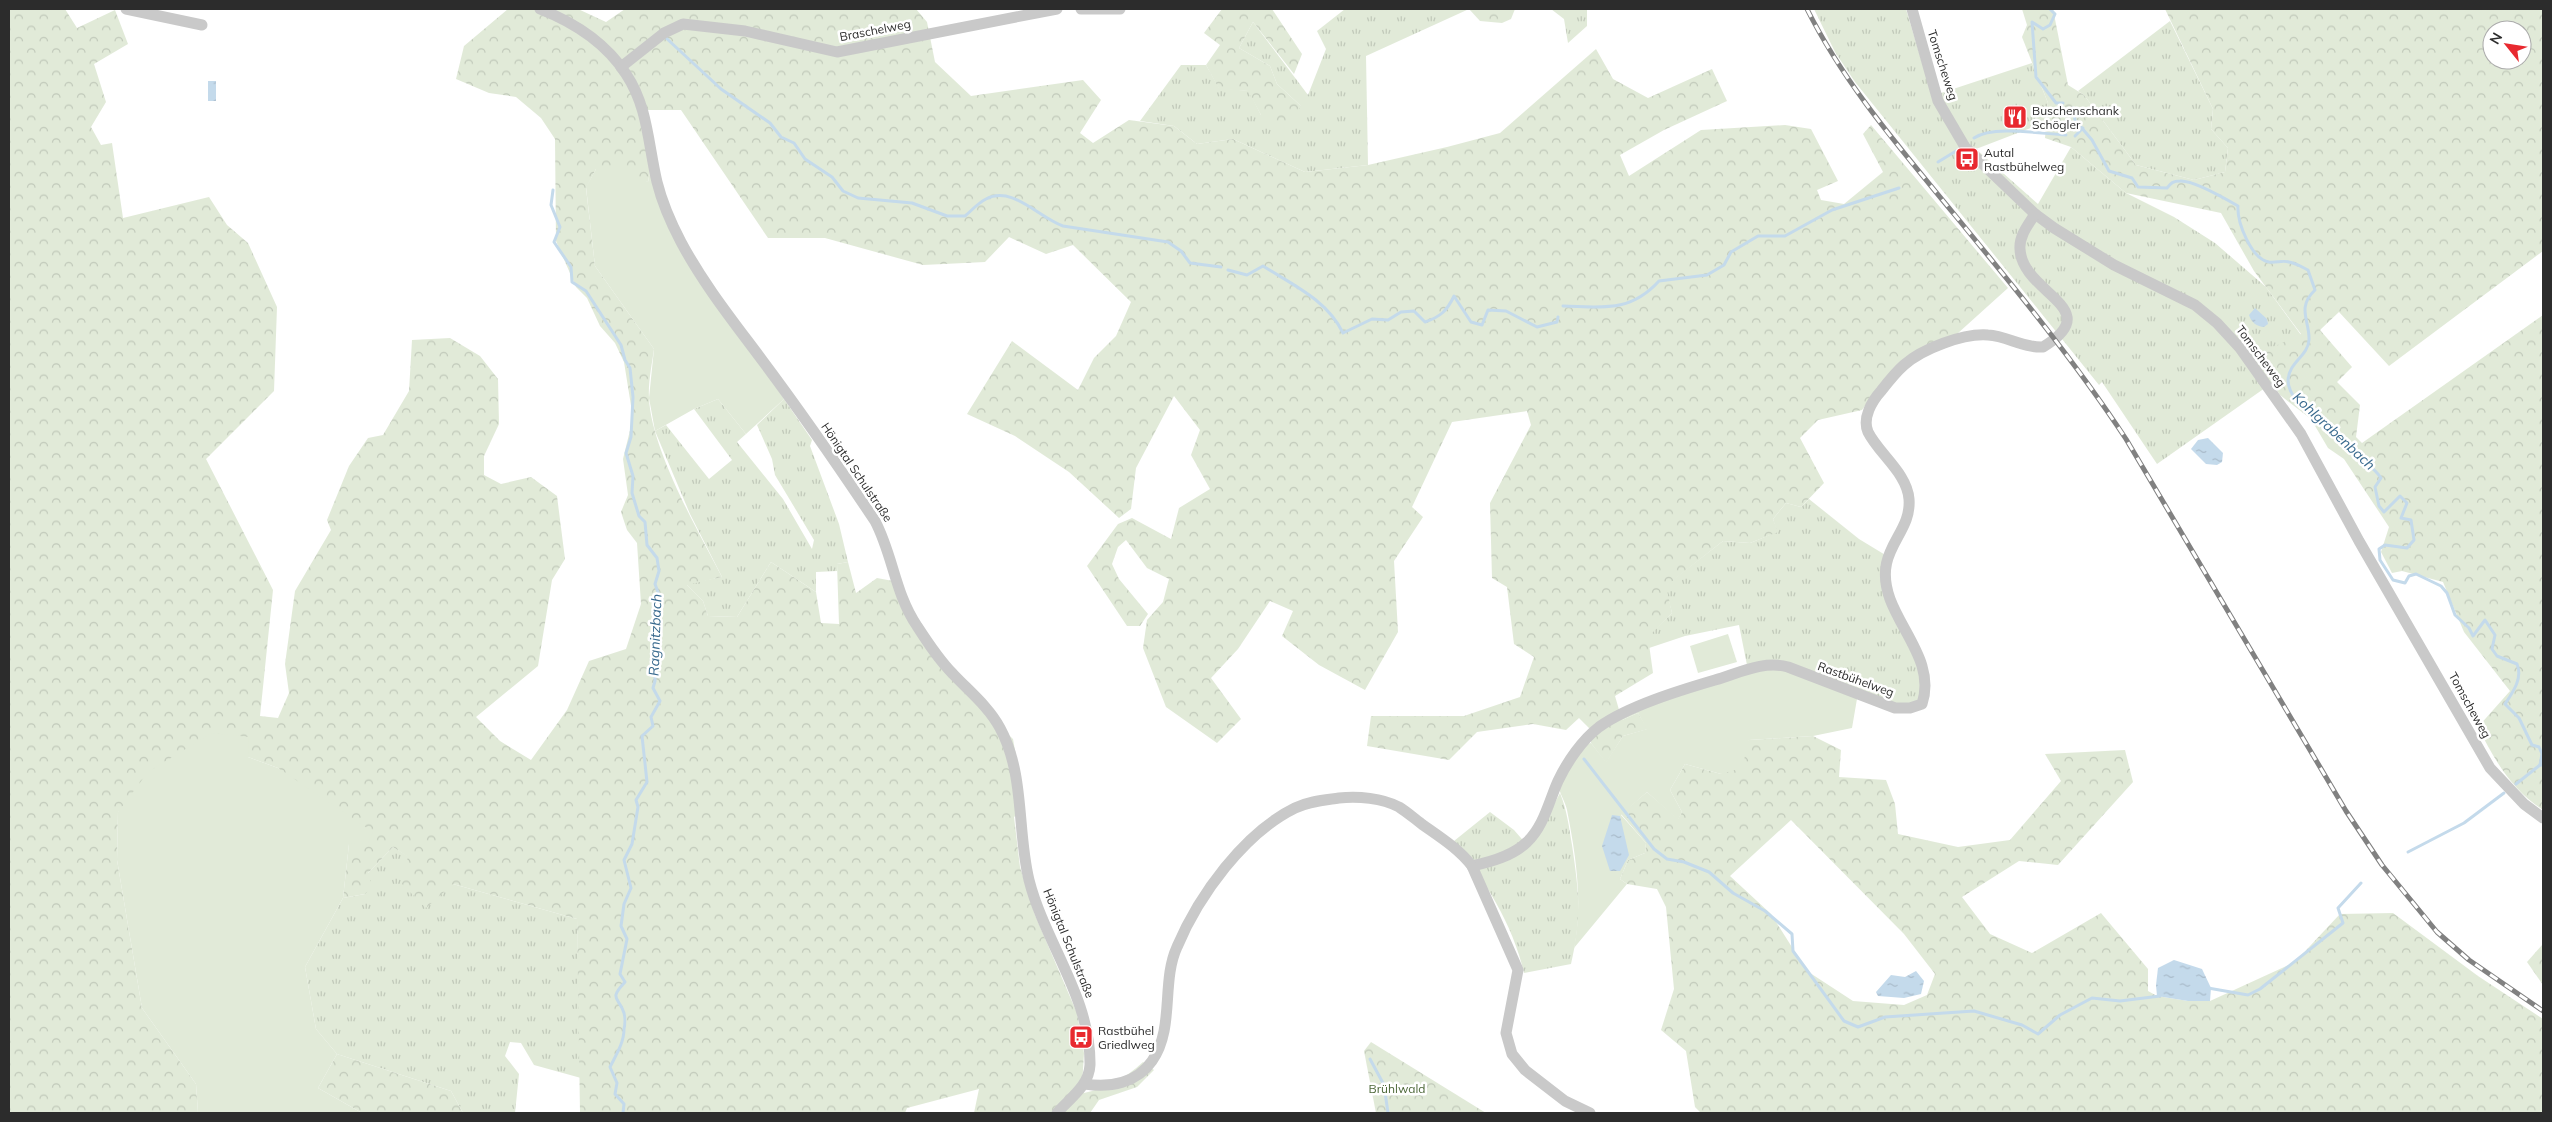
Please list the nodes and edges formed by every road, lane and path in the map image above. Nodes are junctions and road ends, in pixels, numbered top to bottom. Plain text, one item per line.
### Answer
1 (123, 9) edge
2 (540, 9) edge
3 (1057, 9) edge
4 (1081, 9) edge
5 (1120, 9) edge
6 (1912, 9) edge
7 (202, 26) dead end
8 (621, 67) junction
9 (2035, 214) junction
10 (2543, 818) edge
11 (1472, 866) junction
12 (1085, 1084) junction
13 (1057, 1113) edge
14 (1590, 1113) edge

1 - 7 street
2 - 8 street, Hönigtal Schulstraße
3 - 8 street, Braschelweg
4 - 5 street
6 - 9 street, Tomscheweg
8 - 12 street, Hönigtal Schulstraße
9 - 10 street, Tomscheweg
9 - 11 street, Rastbühelweg
11 - 12 street
11 - 14 street
12 - 13 street

